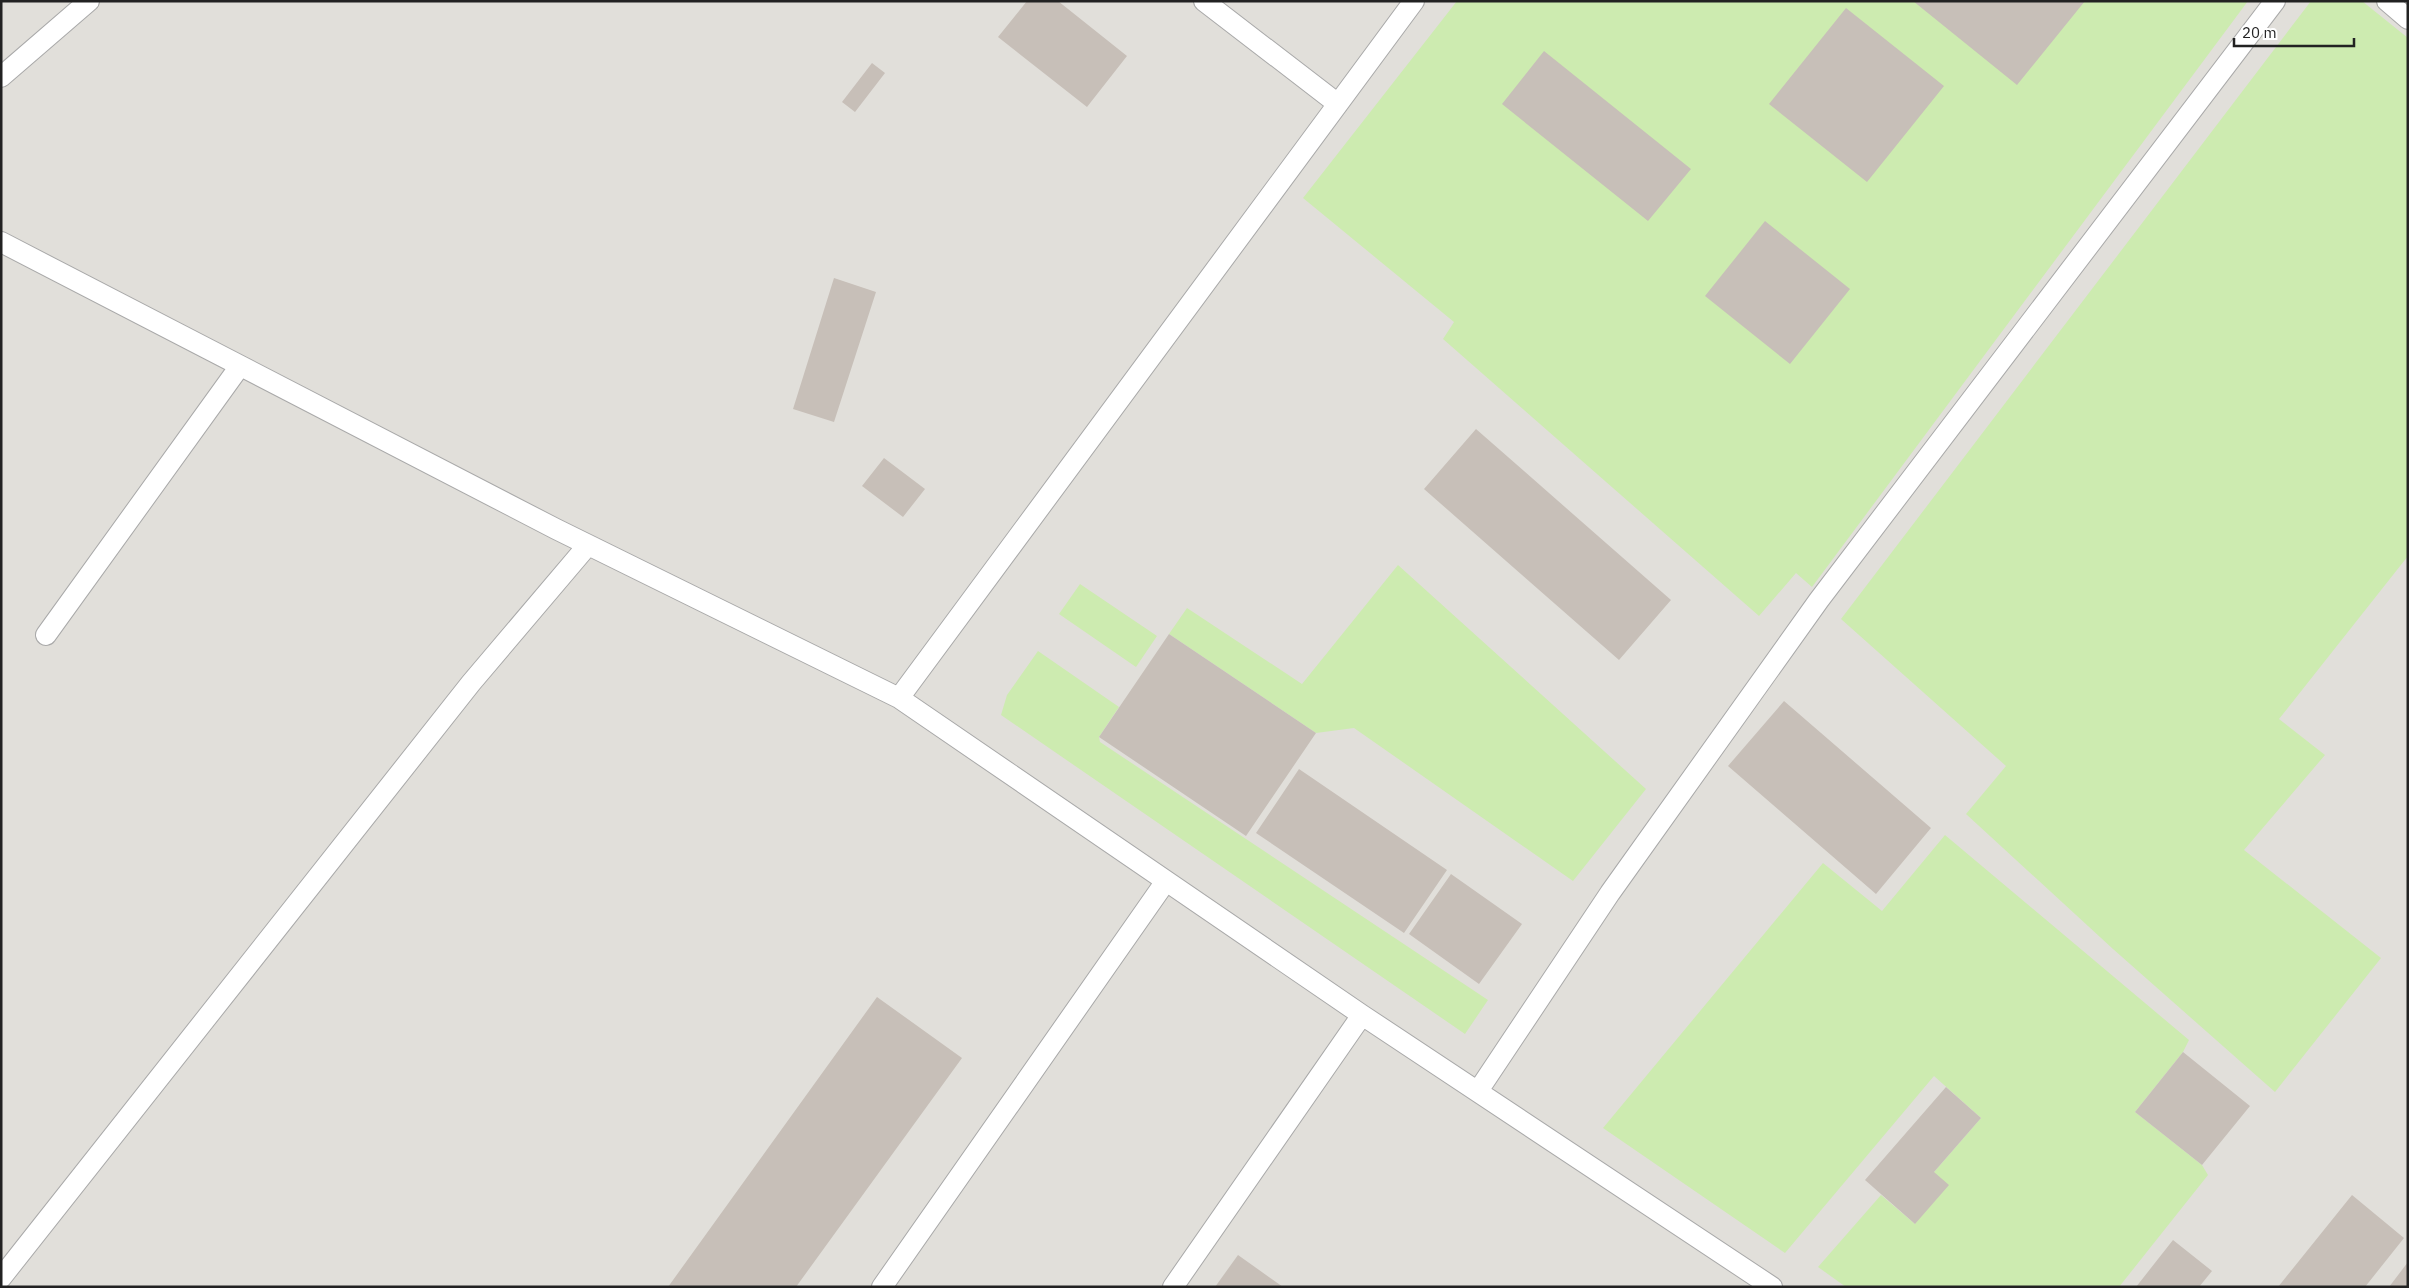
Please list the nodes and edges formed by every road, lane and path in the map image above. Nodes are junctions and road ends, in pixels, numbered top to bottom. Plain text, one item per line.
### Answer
1 (89, 1) edge
2 (1204, 1) edge
3 (1414, 1) edge
4 (2275, 1) edge
5 (2387, 1) edge
6 (2408, 19) edge
7 (1, 77) edge
8 (1338, 104) junction
9 (1, 242) edge
10 (240, 366) junction
11 (588, 545) junction
12 (46, 635) dead end
13 (899, 698) junction
14 (1166, 881) junction
15 (1362, 1014) junction
16 (1478, 1091) junction
17 (1, 1278) edge
18 (882, 1287) edge
19 (1172, 1287) edge
20 (1772, 1287) edge

1 - 7 lane
2 - 8 lane
3 - 8 lane
4 - 16 lane
5 - 6 lane
8 - 13 lane
9 - 10 lane
10 - 11 lane
10 - 12 lane
11 - 13 lane
11 - 17 lane
13 - 14 lane
14 - 15 lane
14 - 18 lane
15 - 16 lane
15 - 19 lane
16 - 20 lane

